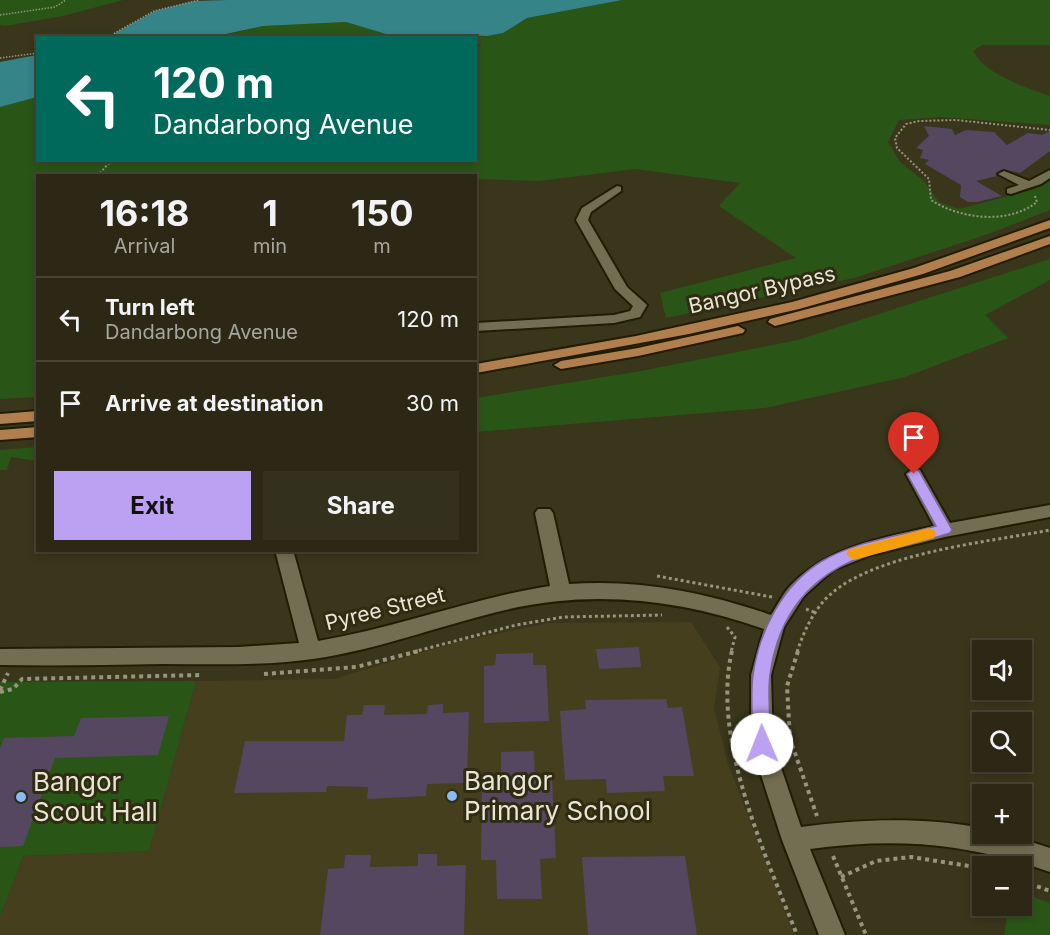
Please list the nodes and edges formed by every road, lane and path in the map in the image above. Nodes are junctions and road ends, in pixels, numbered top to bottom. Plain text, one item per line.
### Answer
1 (66, 0) edge
2 (199, 0) edge
3 (0, 15) edge
4 (110, 36) edge
5 (36, 53) edge
6 (0, 58) edge
7 (1050, 130) edge
8 (110, 162) edge
9 (1050, 173) edge
10 (99, 174) edge
11 (1004, 174) dead end
12 (1029, 185) junction
13 (617, 189) dead end
14 (1011, 191) dead end
15 (1050, 224) edge
16 (1050, 240) edge
17 (477, 327) edge
18 (477, 369) edge
19 (477, 380) edge
20 (36, 416) edge
21 (0, 419) edge
22 (36, 432) edge
23 (0, 435) edge
24 (914, 474) dead end
25 (1050, 511) edge
26 (544, 513) dead end
27 (945, 530) junction
28 (1050, 530) edge
29 (285, 552) edge
30 (561, 592) junction
31 (670, 615) dead end
32 (715, 624) dead end
33 (775, 625) junction
34 (311, 651) junction
35 (0, 657) edge
36 (252, 674) dead end
37 (205, 675) dead end
38 (0, 692) edge
39 (825, 835) junction
40 (794, 840) junction
41 (1050, 860) edge
42 (972, 866) edge
43 (842, 877) junction
44 (1032, 885) edge
45 (1050, 891) edge
46 (797, 935) edge
47 (832, 935) edge
48 (866, 935) edge

1 - 3 path
2 - 4 path
5 - 6 path
7 - 12 path
8 - 10 path
9 - 12 street
11 - 12 street
12 - 14 street
13 - 17 street
15 - 18 main road, Bangor Bypass
16 - 19 main road, Bangor Bypass
20 - 21 main road
22 - 23 main road
24 - 27 street
25 - 27 street
26 - 30 street
27 - 33 street
28 - 39 path
29 - 34 street
30 - 33 street, Pyree Street
30 - 34 street, Pyree Street
31 - 36 path
32 - 46 path
33 - 40 street
34 - 35 street, Pyree Street
37 - 38 path
39 - 40 street
39 - 41 street
39 - 43 path
40 - 47 street
42 - 43 path
43 - 48 path
44 - 45 path

